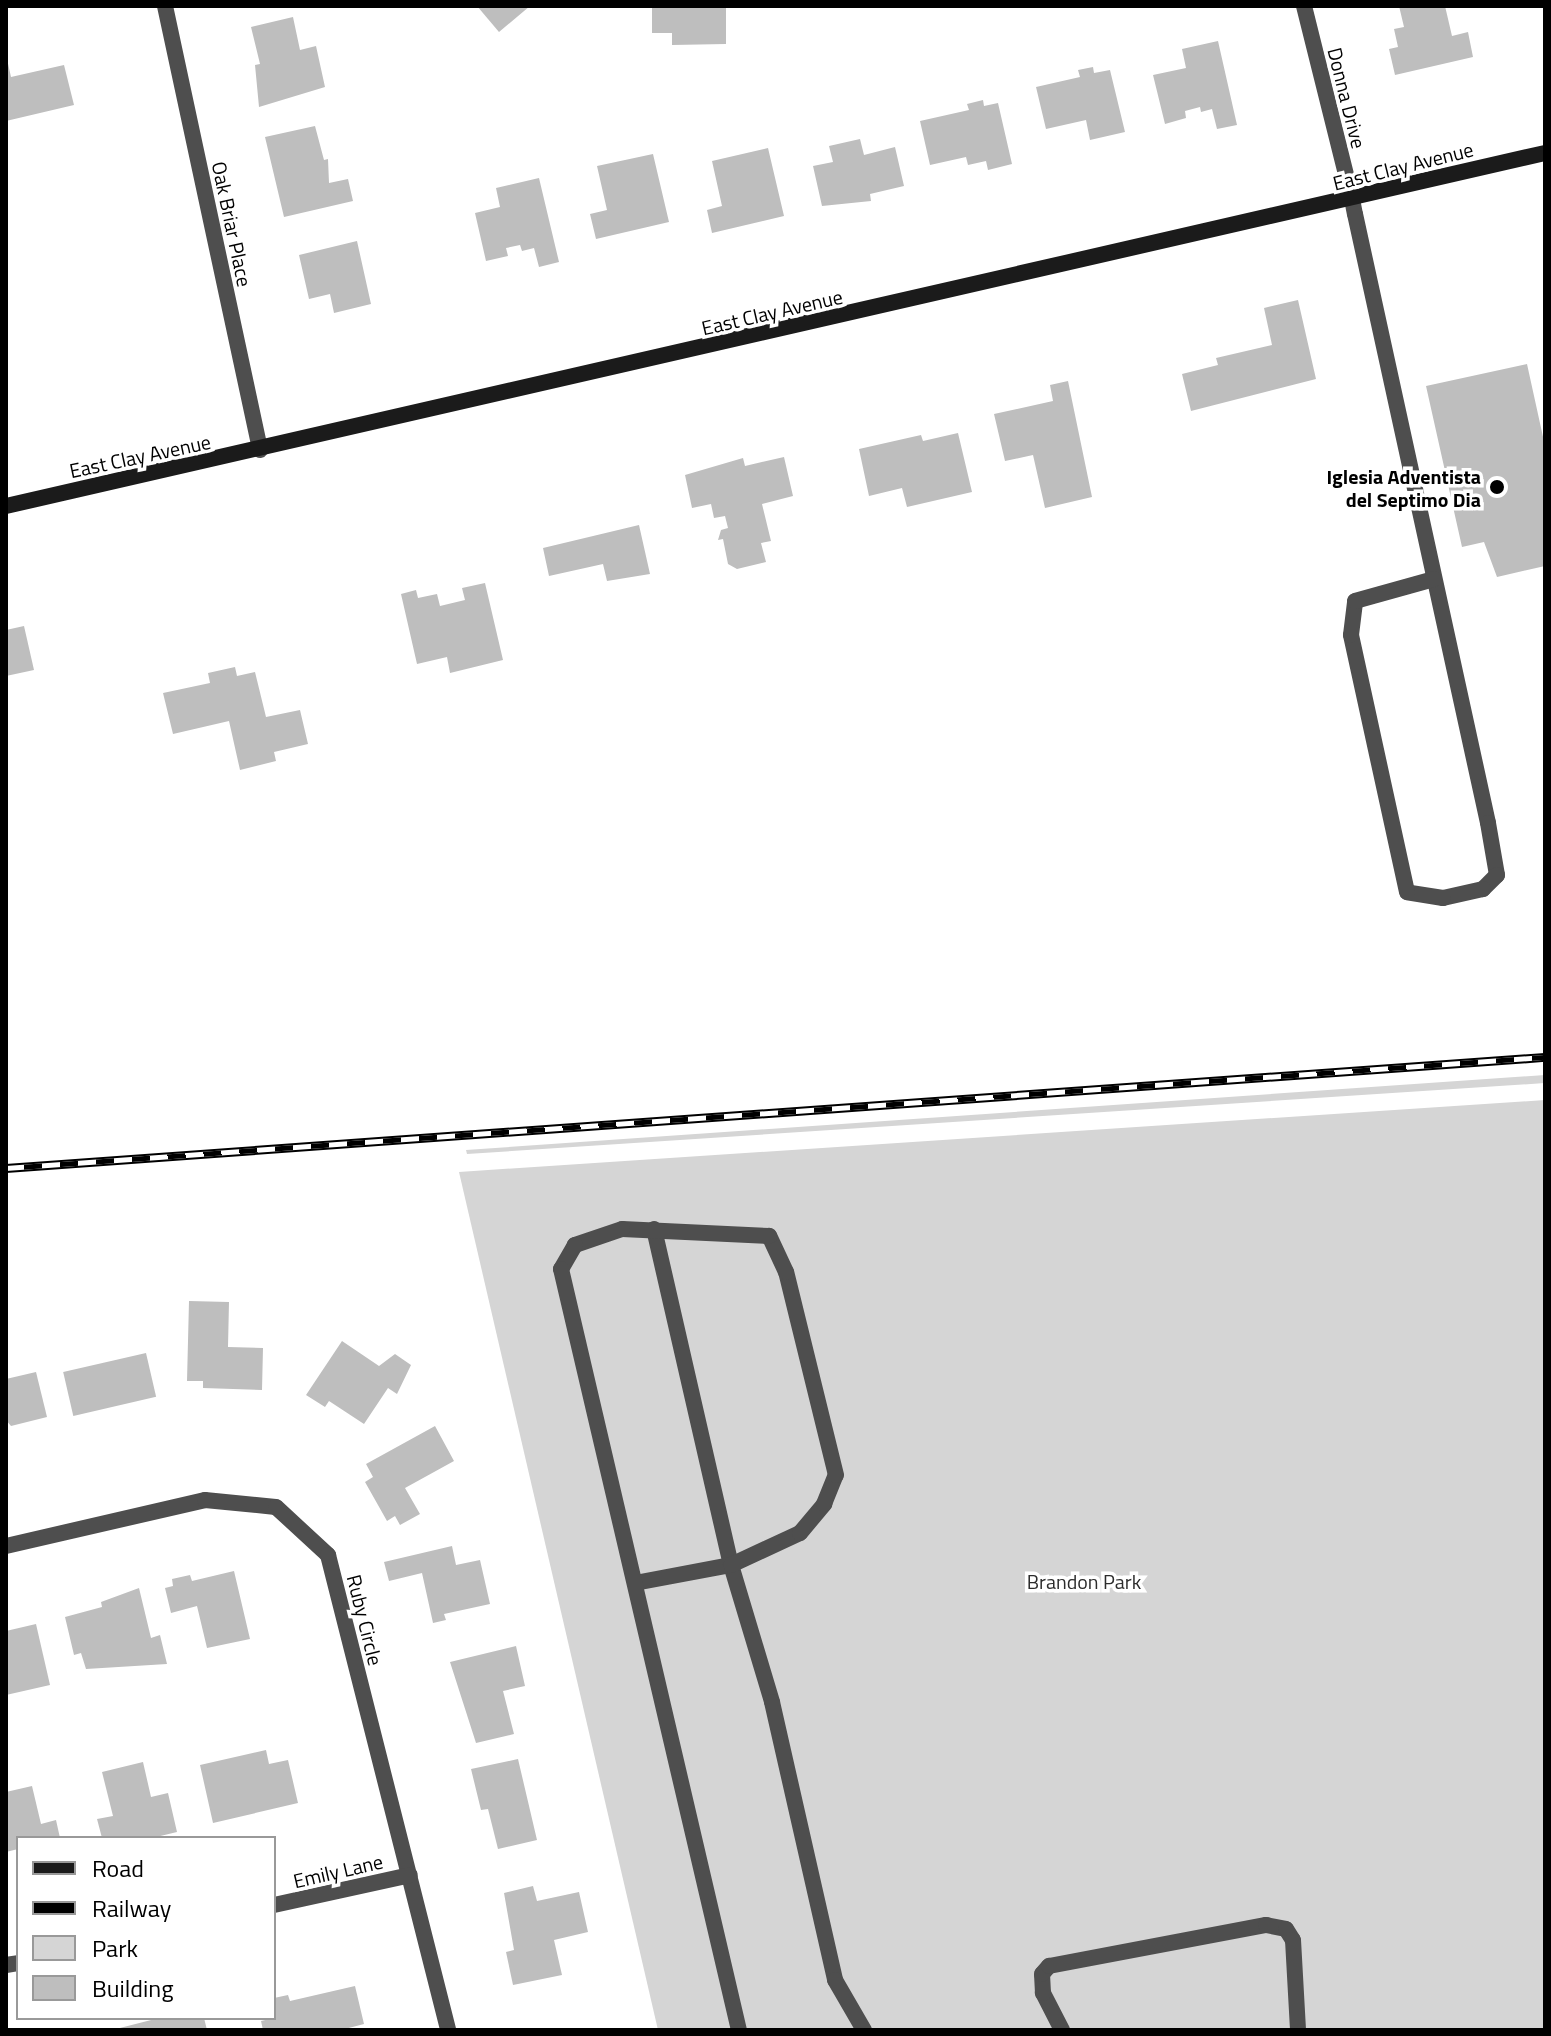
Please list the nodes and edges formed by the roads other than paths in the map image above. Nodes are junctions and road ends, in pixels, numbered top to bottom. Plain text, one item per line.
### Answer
1 (165, 6) edge
2 (1304, 6) edge
3 (1545, 153) edge
4 (1352, 199) junction
5 (260, 450) junction
6 (6, 506) edge
7 (1434, 579) junction
8 (654, 1229) junction
9 (6, 1546) edge
10 (731, 1565) junction
11 (635, 1583) junction
12 (410, 1875) junction
13 (276, 1905) edge
14 (448, 2030) edge
15 (739, 2030) edge
16 (864, 2030) edge
17 (1062, 2030) edge
18 (1298, 2030) edge

1 - 5 street, Oak Briar Place
2 - 4 street, Donna Drive
3 - 4 street, East Clay Avenue
4 - 5 street, East Clay Avenue
4 - 7 street, Donna Drive
5 - 6 street, East Clay Avenue
7 - 7 street, Donna Drive
8 - 10 street
8 - 10 street
8 - 11 street
9 - 12 street, Ruby Circle
10 - 11 street
10 - 16 street
11 - 15 street
12 - 13 street, Emily Lane
12 - 14 street, Ruby Circle
17 - 18 street

